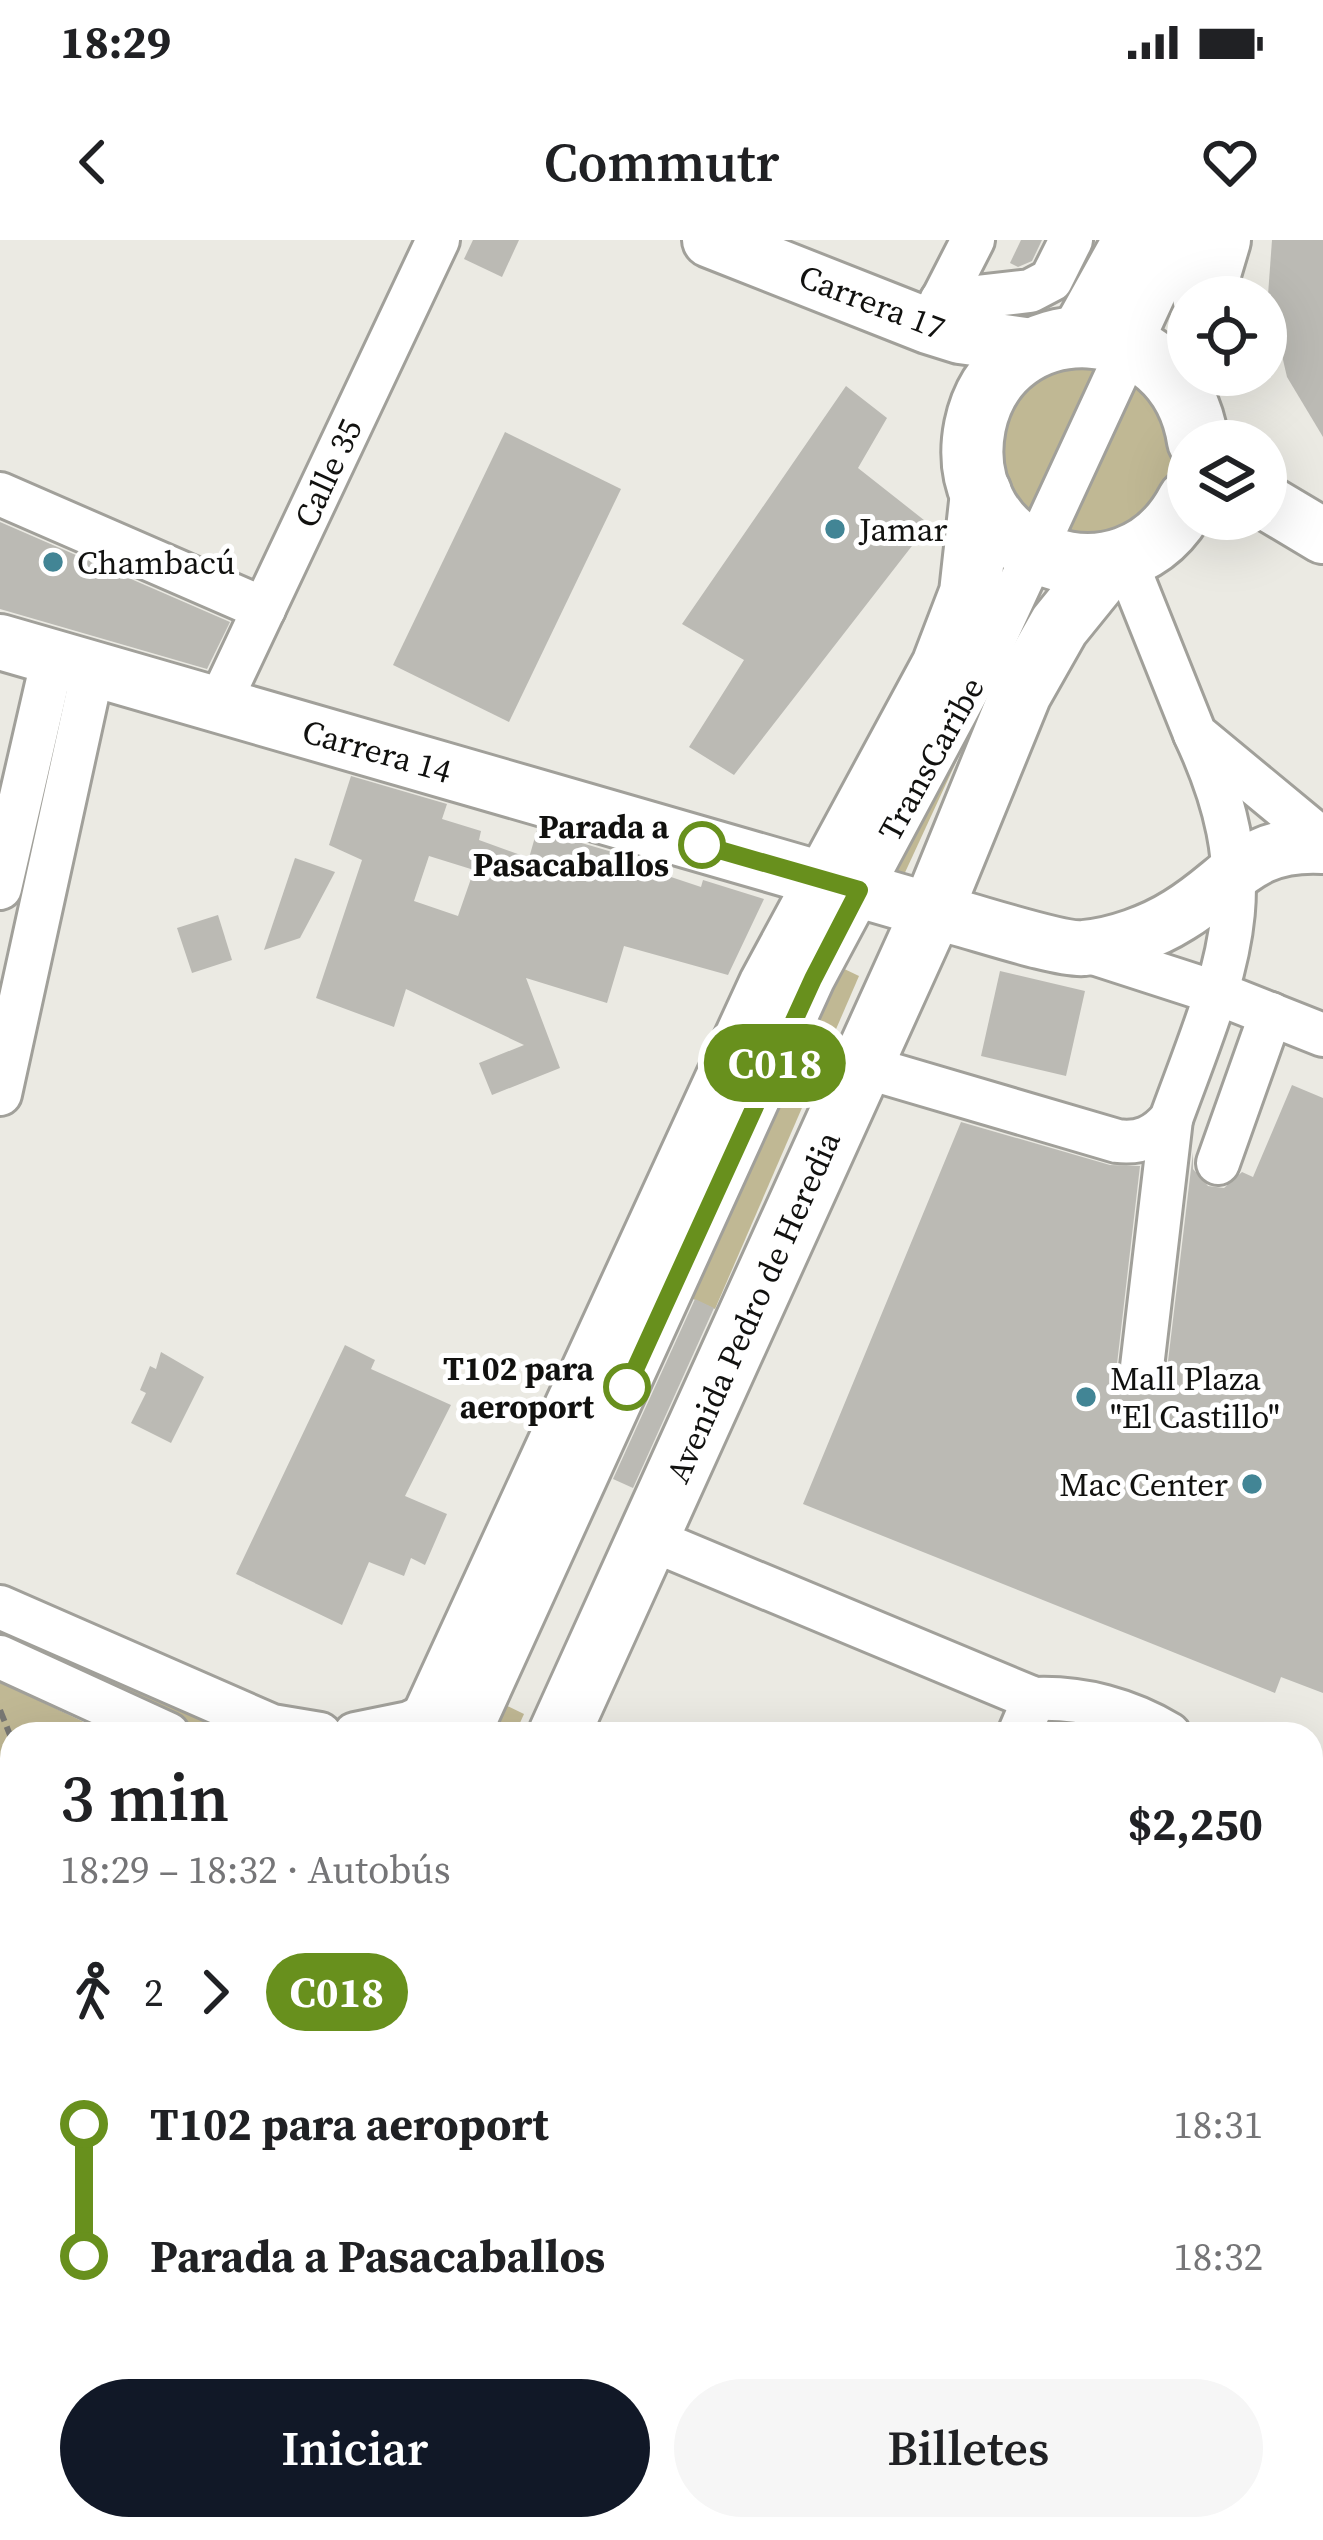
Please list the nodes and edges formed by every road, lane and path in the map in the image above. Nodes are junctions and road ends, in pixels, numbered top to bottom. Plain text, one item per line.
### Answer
1 (438, 240) edge
2 (710, 240) edge
3 (973, 240) edge
4 (1071, 240) edge
5 (1134, 240) edge
6 (1179, 240) edge
7 (1197, 240) edge
8 (1220, 240) edge
9 (1209, 276) edge
10 (935, 314) junction
11 (1141, 374) edge
12 (0, 494) edge
13 (980, 494) junction
14 (1287, 515) edge
15 (1167, 530) edge
16 (1323, 536) edge
17 (1081, 559) junction
18 (264, 609) junction
19 (0, 642) edge
20 (73, 663) junction
21 (218, 706) junction
22 (1195, 734) junction
23 (1323, 843) edge
24 (1233, 870) junction
25 (0, 888) edge
26 (881, 896) junction
27 (1080, 949) junction
28 (1247, 1005) junction
29 (1323, 1035) edge
30 (1242, 1060) dead end
31 (868, 1068) junction
32 (0, 1089) edge
33 (1171, 1118) junction
34 (1218, 1163) dead end
35 (1142, 1367) dead end
36 (648, 1538) junction
37 (0, 1606) edge
38 (0, 1657) edge
39 (1027, 1716) edge
40 (142, 1722) edge
41 (263, 1722) edge
42 (445, 1722) edge
43 (534, 1722) edge
44 (564, 1722) edge
45 (1145, 1722) edge

1 - 18 street, Calle 35
2 - 10 main road, Carrera 17
3 - 10 street
4 - 10 street
5 - 11 highway
6 - 11 street
7 - 11 street
8 - 9 highway
10 - 11 main road, Carrera 17
11 - 13 highway, Avenida Pedro de Heredia
11 - 17 street
12 - 18 street
13 - 17 highway
13 - 26 highway, Avenida Pedro de Heredia
14 - 16 main road
15 - 17 highway, Avenida Pedro de Heredia
17 - 22 street
17 - 26 highway, Avenida Pedro de Heredia
18 - 21 street, Calle 35
19 - 20 main road, Carrera 14
20 - 21 main road, Carrera 14
20 - 25 street
20 - 32 street
21 - 26 main road, Carrera 14
22 - 23 street
22 - 24 street
23 - 24 main road
24 - 27 main road
24 - 28 street
26 - 27 main road, Carrera 14
26 - 31 highway, Avenida Pedro de Heredia
26 - 42 highway, Avenida Pedro de Heredia
26 - 43 street
27 - 28 street
28 - 29 street
28 - 30 street
28 - 33 street
28 - 34 street
31 - 33 street
31 - 36 highway, Avenida Pedro de Heredia
33 - 35 street
36 - 39 street
36 - 44 highway, Avenida Pedro de Heredia
37 - 41 street
38 - 40 street
39 - 45 street

